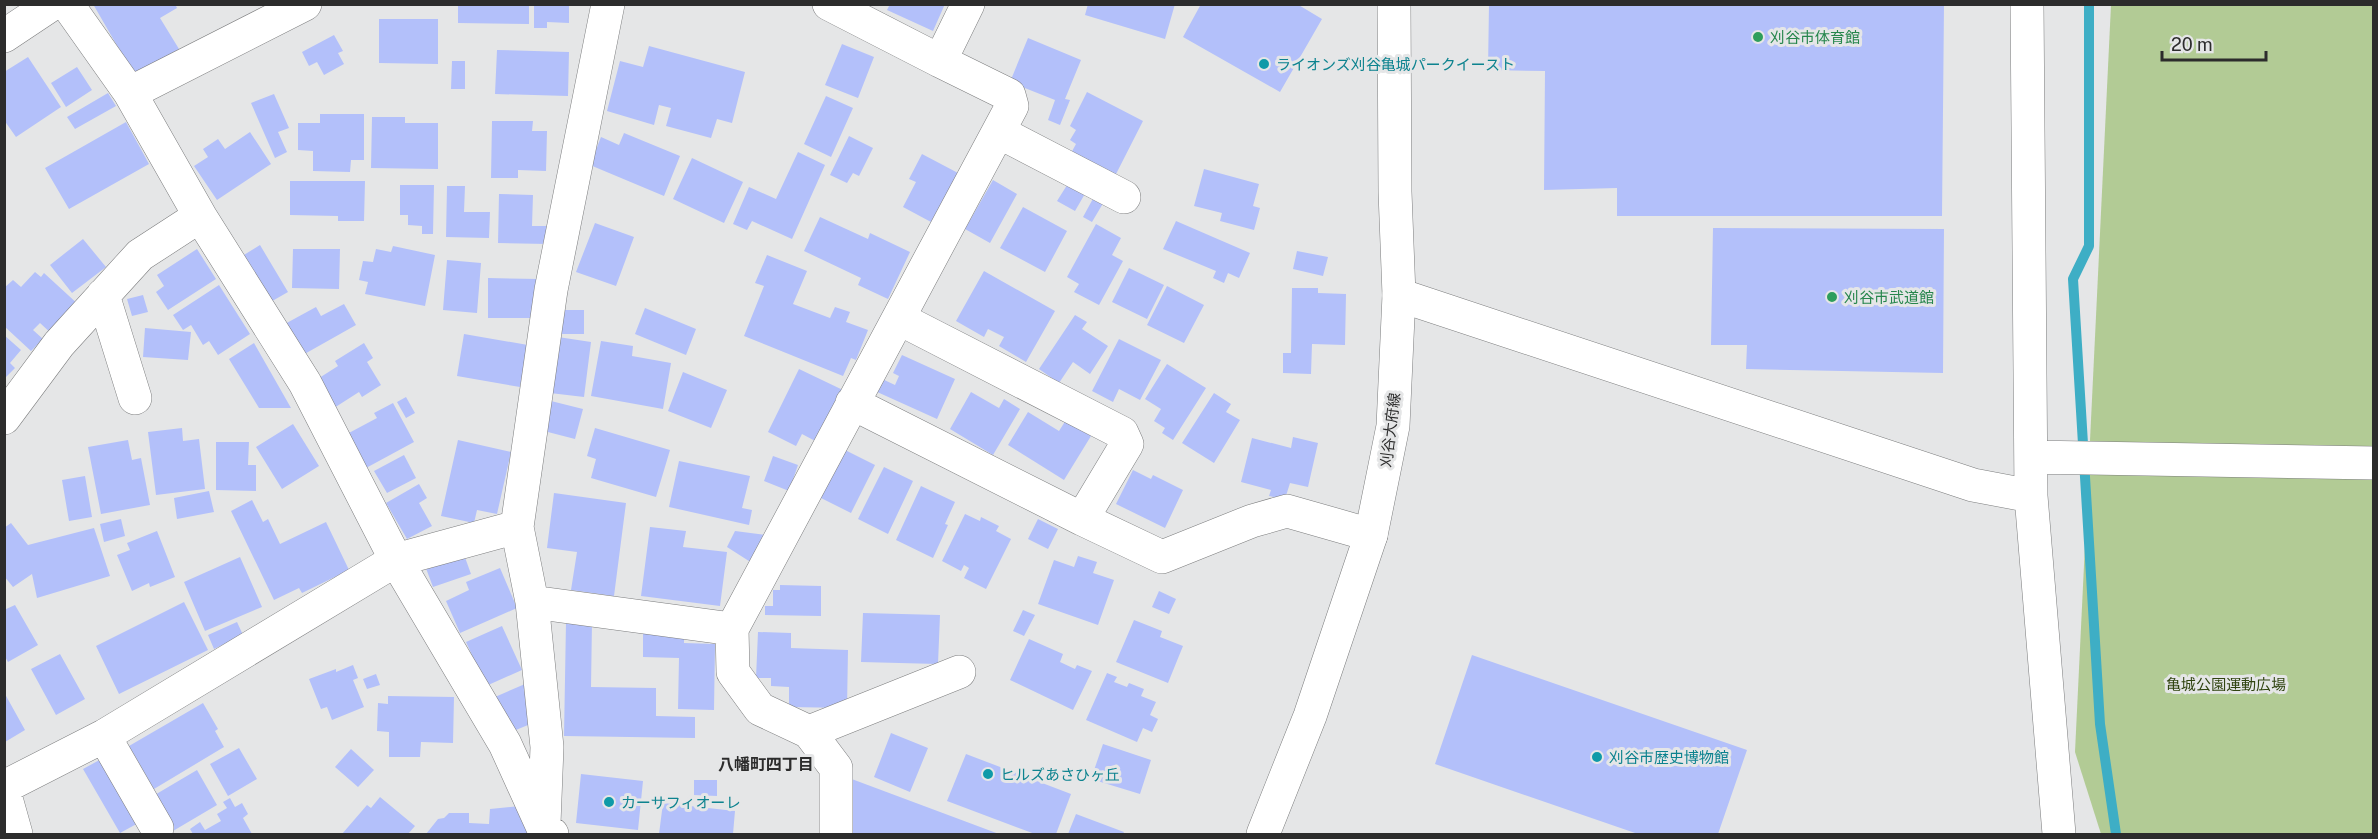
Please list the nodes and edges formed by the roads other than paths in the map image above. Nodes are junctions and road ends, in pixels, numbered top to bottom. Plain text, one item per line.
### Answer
1 (52, 4) edge
2 (67, 4) edge
3 (305, 4) edge
4 (608, 4) edge
5 (829, 4) edge
6 (968, 4) edge
7 (1394, 4) edge
8 (2028, 4) edge
9 (4, 36) edge
10 (940, 61) junction
11 (130, 93) junction
12 (999, 132) junction
13 (1124, 197) dead end
14 (200, 216) junction
15 (1399, 295) junction
16 (103, 296) junction
17 (900, 318) junction
18 (135, 398) dead end
19 (852, 403) junction
20 (4, 418) edge
21 (2031, 457) junction
22 (2373, 463) edge
23 (2031, 496) junction
24 (1082, 519) junction
25 (518, 527) junction
26 (1371, 535) junction
27 (396, 560) junction
28 (532, 602) junction
29 (732, 629) junction
30 (958, 672) dead end
31 (810, 732) junction
32 (104, 736) junction
33 (4, 789) edge
34 (158, 828) dead end
35 (547, 833) edge
36 (16, 834) edge
37 (836, 834) edge
38 (1263, 834) edge
39 (2060, 834) edge

1 - 9 street
2 - 11 street
3 - 11 street
4 - 25 street
5 - 10 street
6 - 10 street
7 - 15 street, 刈谷大府線
8 - 21 street
10 - 12 street
11 - 14 street
12 - 13 street
12 - 17 street
14 - 16 street
14 - 27 street
15 - 23 street
15 - 26 street, 刈谷大府線
16 - 18 street
16 - 20 street
17 - 19 street
17 - 24 street
19 - 24 street
19 - 29 street
21 - 22 street
21 - 23 street
23 - 39 street
24 - 26 street
25 - 27 street
25 - 28 street
26 - 38 street, 刈谷大府線
27 - 32 street
27 - 35 street
28 - 29 street
28 - 35 street
29 - 31 street
30 - 31 street
31 - 37 street
32 - 33 street
32 - 34 street
33 - 36 street

